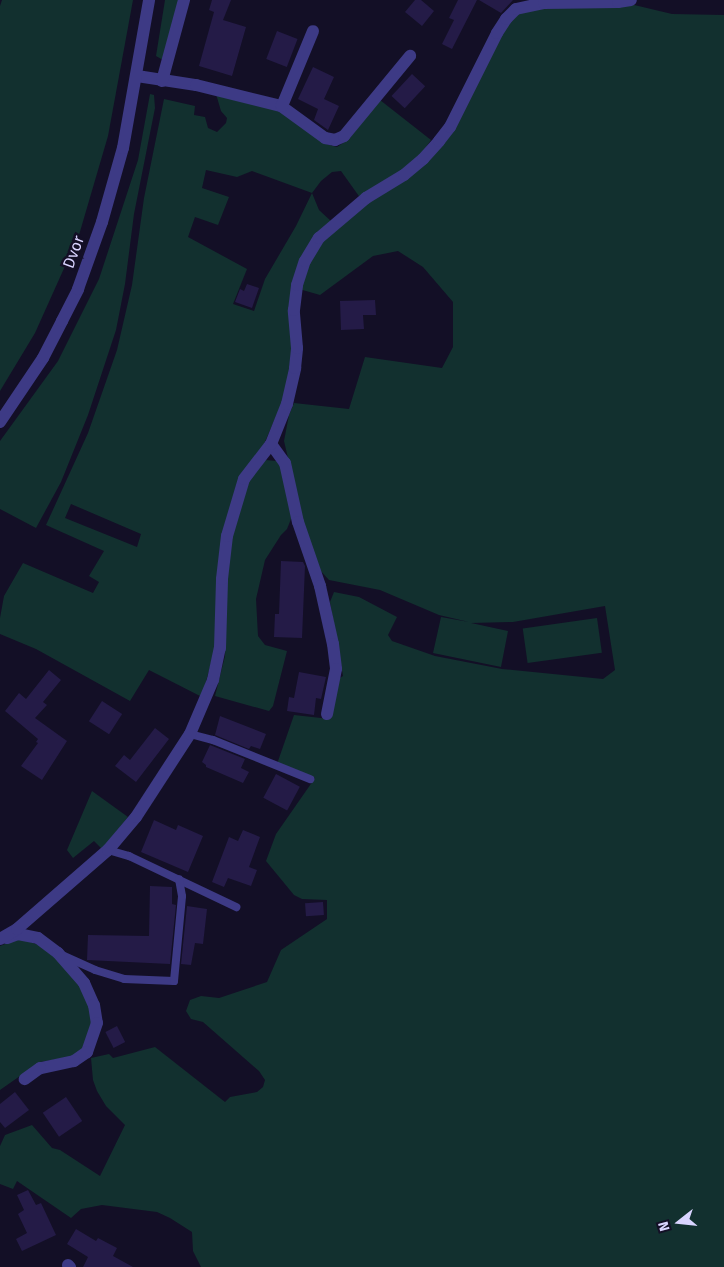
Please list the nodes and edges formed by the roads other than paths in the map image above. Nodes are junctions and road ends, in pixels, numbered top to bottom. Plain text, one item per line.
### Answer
1 (149, 0) edge
2 (184, 0) edge
3 (631, 0) edge
4 (313, 31) dead end
5 (410, 56) dead end
6 (137, 76) junction
7 (162, 81) junction
8 (282, 106) junction
9 (0, 422) edge
10 (271, 444) junction
11 (327, 714) dead end
12 (190, 734) junction
13 (310, 779) dead end
14 (108, 850) junction
15 (178, 880) junction
16 (236, 906) dead end
17 (0, 940) edge
18 (58, 953) junction
19 (25, 1079) dead end

1 - 6 street, Dvor
2 - 7 street
3 - 10 street
4 - 8 street
5 - 8 street
6 - 7 street
6 - 9 street, Dvor
7 - 8 street
10 - 11 street
10 - 12 street
12 - 13 lane
12 - 14 street
14 - 15 lane
14 - 17 street
15 - 16 lane
15 - 18 lane
17 - 18 street
18 - 19 street

